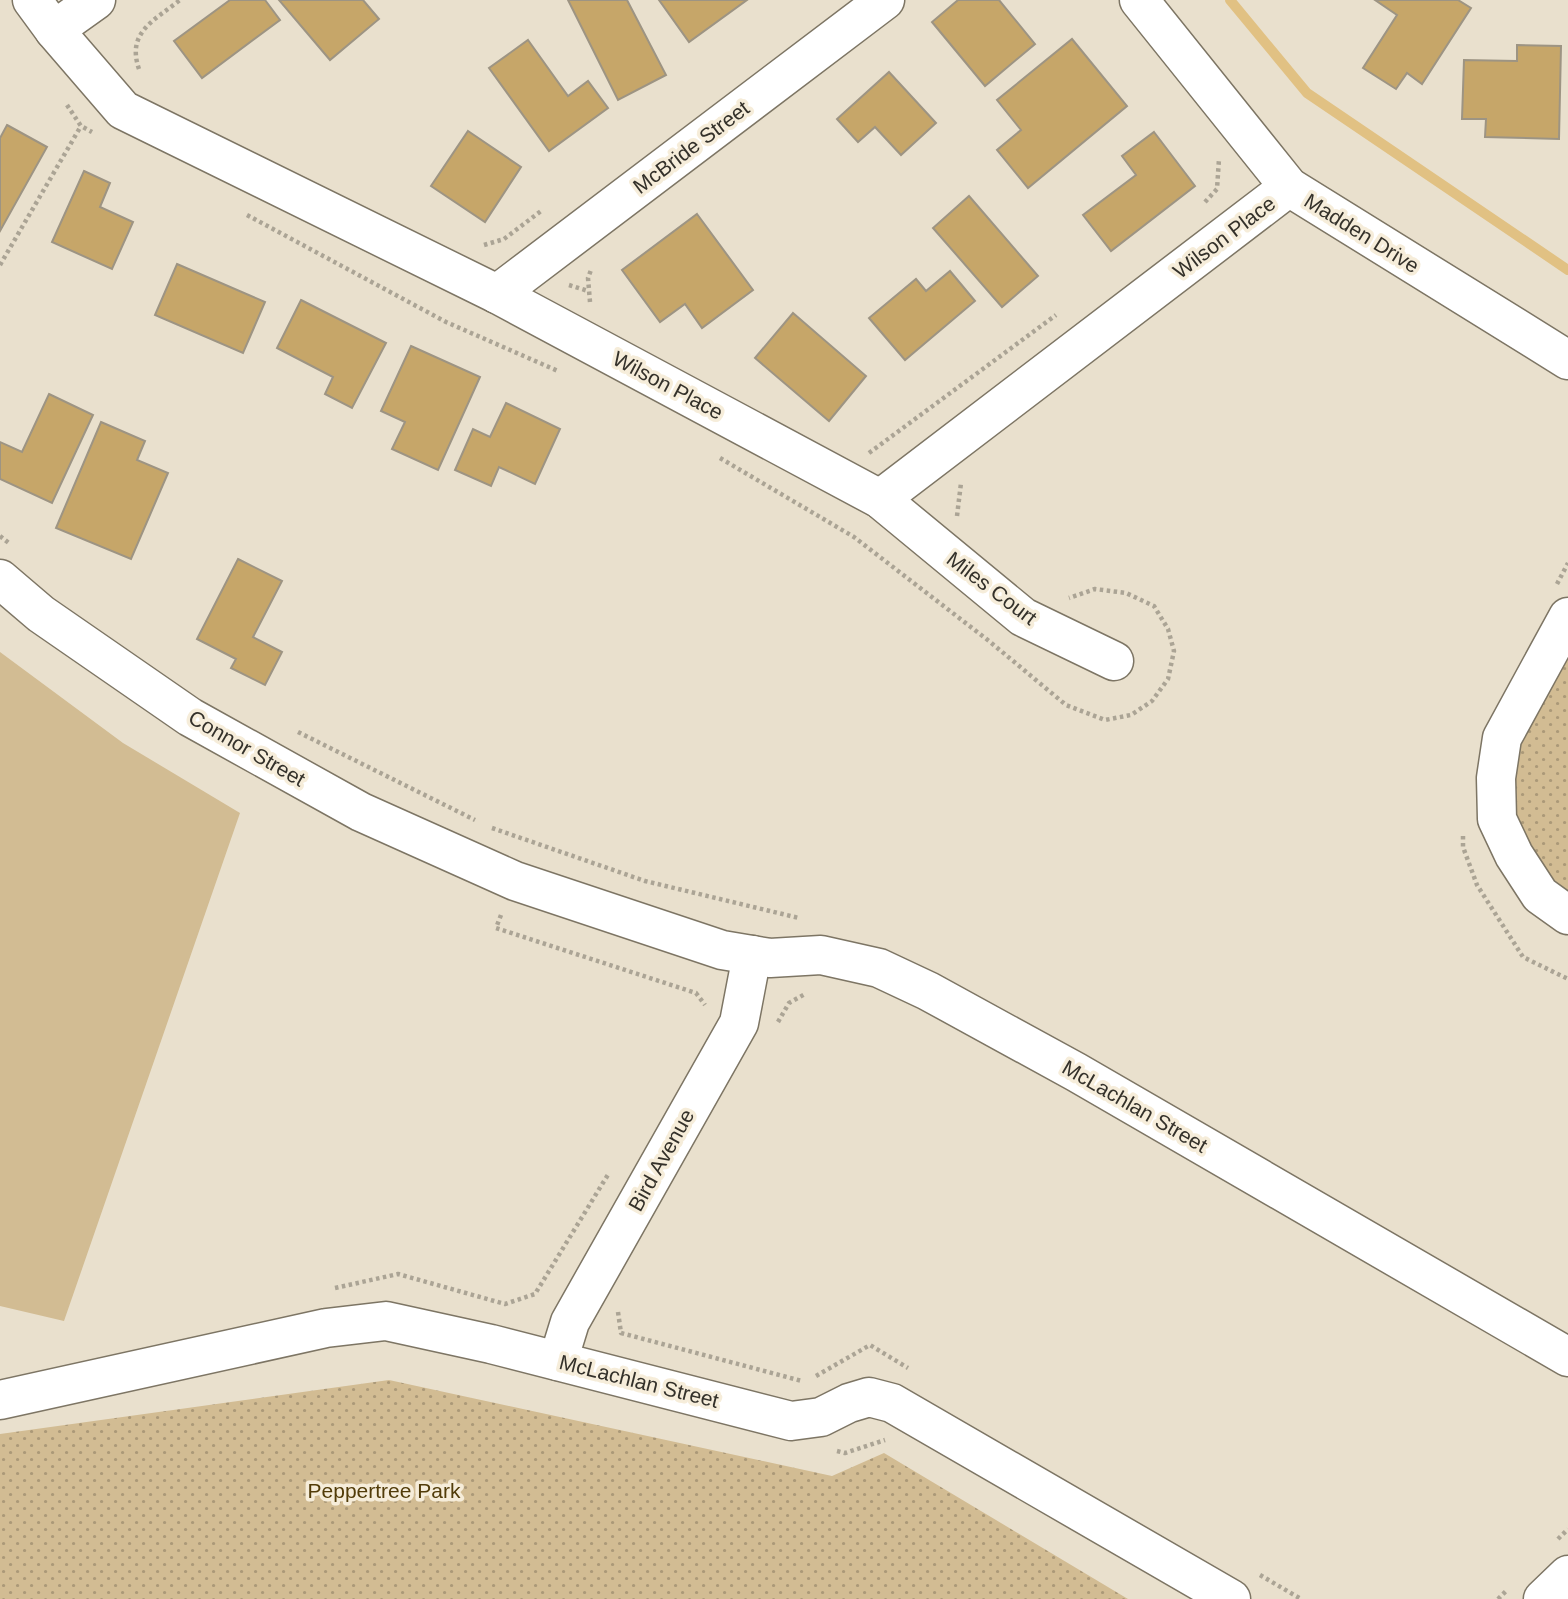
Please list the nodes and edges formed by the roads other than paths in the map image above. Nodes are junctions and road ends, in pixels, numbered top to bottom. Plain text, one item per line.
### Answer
1 (32, 0) edge
2 (96, 0) edge
3 (885, 0) edge
4 (1139, 0) edge
5 (54, 30) junction
6 (1289, 187) junction
7 (496, 293) junction
8 (1568, 360) edge
9 (880, 499) junction
10 (0, 579) edge
11 (1568, 617) edge
12 (1114, 661) dead end
13 (515, 881) joint
14 (1568, 915) edge
15 (752, 956) junction
16 (1568, 1357) edge
17 (558, 1361) junction
18 (0, 1401) edge
19 (1568, 1575) edge
20 (1231, 1599) edge
21 (1543, 1599) edge

1 - 5 street, Wilson Place
2 - 5 street
3 - 7 street, McBride Street
4 - 6 street, Madden Drive
5 - 7 street, Wilson Place
6 - 8 street, Madden Drive
6 - 9 street, Wilson Place
7 - 9 street, Wilson Place
9 - 12 street, Miles Court
10 - 13 street, Connor Street
11 - 14 street
13 - 15 street, McLachlan Street
15 - 16 street, McLachlan Street
15 - 17 street, Bird Avenue
17 - 18 street, McLachlan Street
17 - 20 street, McLachlan Street
19 - 21 street

